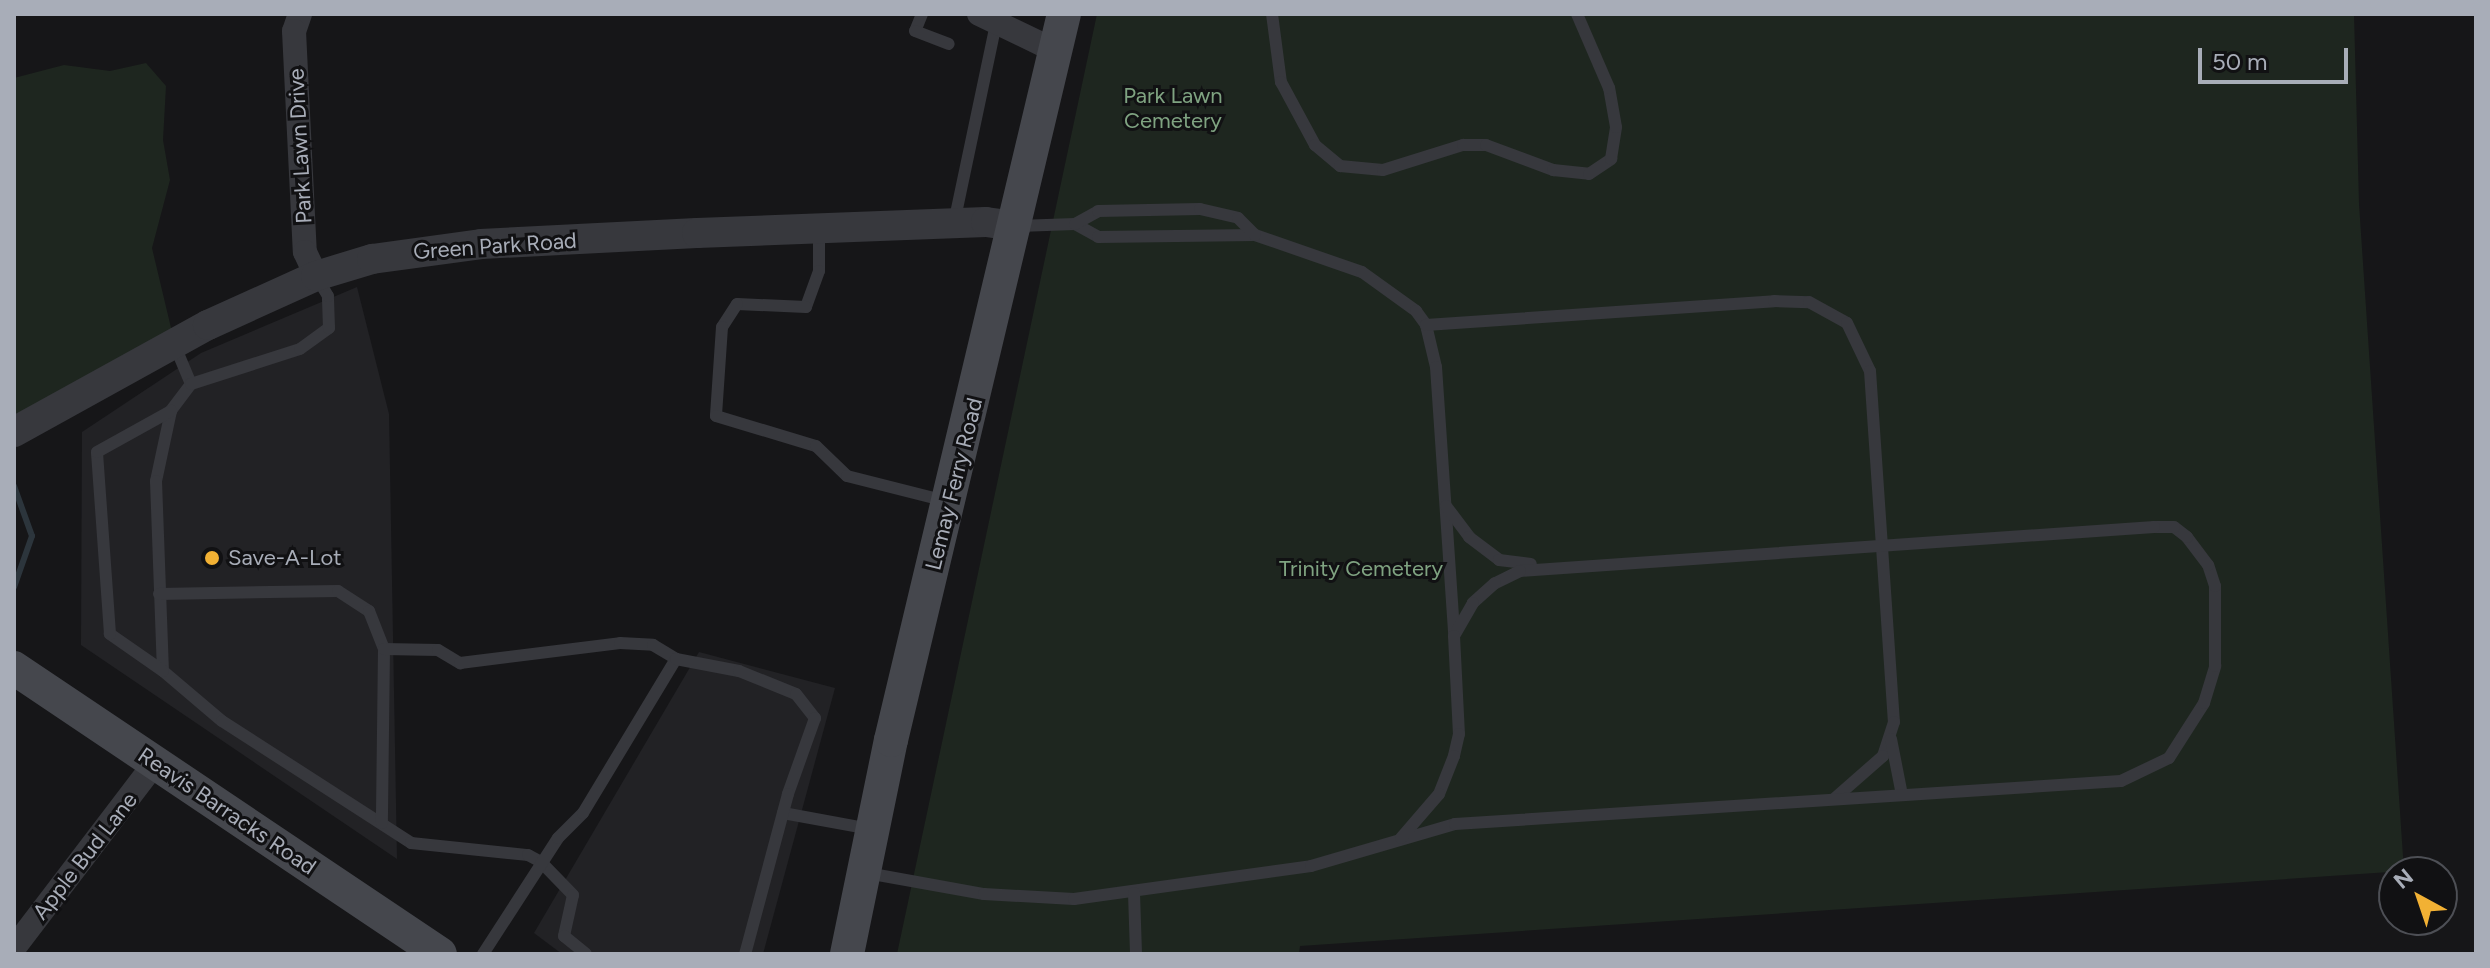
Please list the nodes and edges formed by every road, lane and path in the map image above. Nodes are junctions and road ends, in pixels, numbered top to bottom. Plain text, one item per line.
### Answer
1 (300, 14) edge
2 (922, 14) edge
3 (1064, 14) edge
4 (1272, 14) edge
5 (1577, 14) edge
6 (988, 19) edge
7 (949, 44) dead end
8 (1056, 51) junction
9 (954, 223) junction
10 (1075, 224) junction
11 (1016, 226) junction
12 (819, 228) junction
13 (1255, 235) junction
14 (316, 276) junction
15 (1426, 325) junction
16 (173, 343) junction
17 (191, 384) junction
18 (171, 411) junction
19 (14, 432) edge
20 (950, 502) junction
21 (1446, 506) junction
22 (1879, 545) junction
23 (1553, 566) junction
24 (159, 594) junction
25 (1454, 636) junction
26 (384, 649) junction
27 (676, 659) junction
28 (163, 671) junction
29 (20, 672) edge
30 (1891, 739) junction
31 (155, 763) junction
32 (1902, 795) junction
33 (1832, 800) junction
34 (783, 813) junction
35 (382, 823) junction
36 (872, 829) junction
37 (1401, 838) junction
38 (541, 862) junction
39 (864, 873) junction
40 (1134, 893) junction
41 (14, 948) edge
42 (440, 954) edge
43 (483, 954) edge
44 (586, 954) edge
45 (745, 954) edge
46 (847, 954) edge
47 (1136, 954) edge

1 - 14 street, Park Lawn Drive
2 - 7 lane
3 - 8 main road, Lemay Ferry Road
4 - 5 lane
6 - 8 street
6 - 9 lane
8 - 11 main road, Lemay Ferry Road
9 - 11 street, Green Park Road
9 - 12 street, Green Park Road
10 - 11 lane
10 - 13 lane
10 - 13 lane
11 - 20 main road, Lemay Ferry Road
12 - 14 street, Green Park Road
12 - 20 lane
13 - 15 lane
14 - 16 street, Green Park Road
14 - 17 lane
15 - 21 lane
15 - 22 lane
16 - 17 lane
16 - 19 street, Green Park Road
17 - 18 lane
18 - 24 lane
18 - 28 lane
20 - 36 main road, Lemay Ferry Road
21 - 23 lane
21 - 25 lane
22 - 23 lane
22 - 30 lane
22 - 32 lane
23 - 25 lane
24 - 26 lane
24 - 28 lane
25 - 37 lane
26 - 27 lane
26 - 35 lane
27 - 34 lane
27 - 38 lane
28 - 35 lane
29 - 31 main road, Reavis Barracks Road
30 - 32 lane
30 - 33 lane
31 - 41 street, Apple Bud Lane
31 - 42 main road, Reavis Barracks Road
32 - 33 lane
33 - 37 lane
34 - 36 lane
34 - 45 lane
35 - 38 lane
36 - 39 main road, Lemay Ferry Road
37 - 40 lane
38 - 43 lane
38 - 44 lane
39 - 40 lane
39 - 46 main road, Lemay Ferry Road
40 - 47 lane

